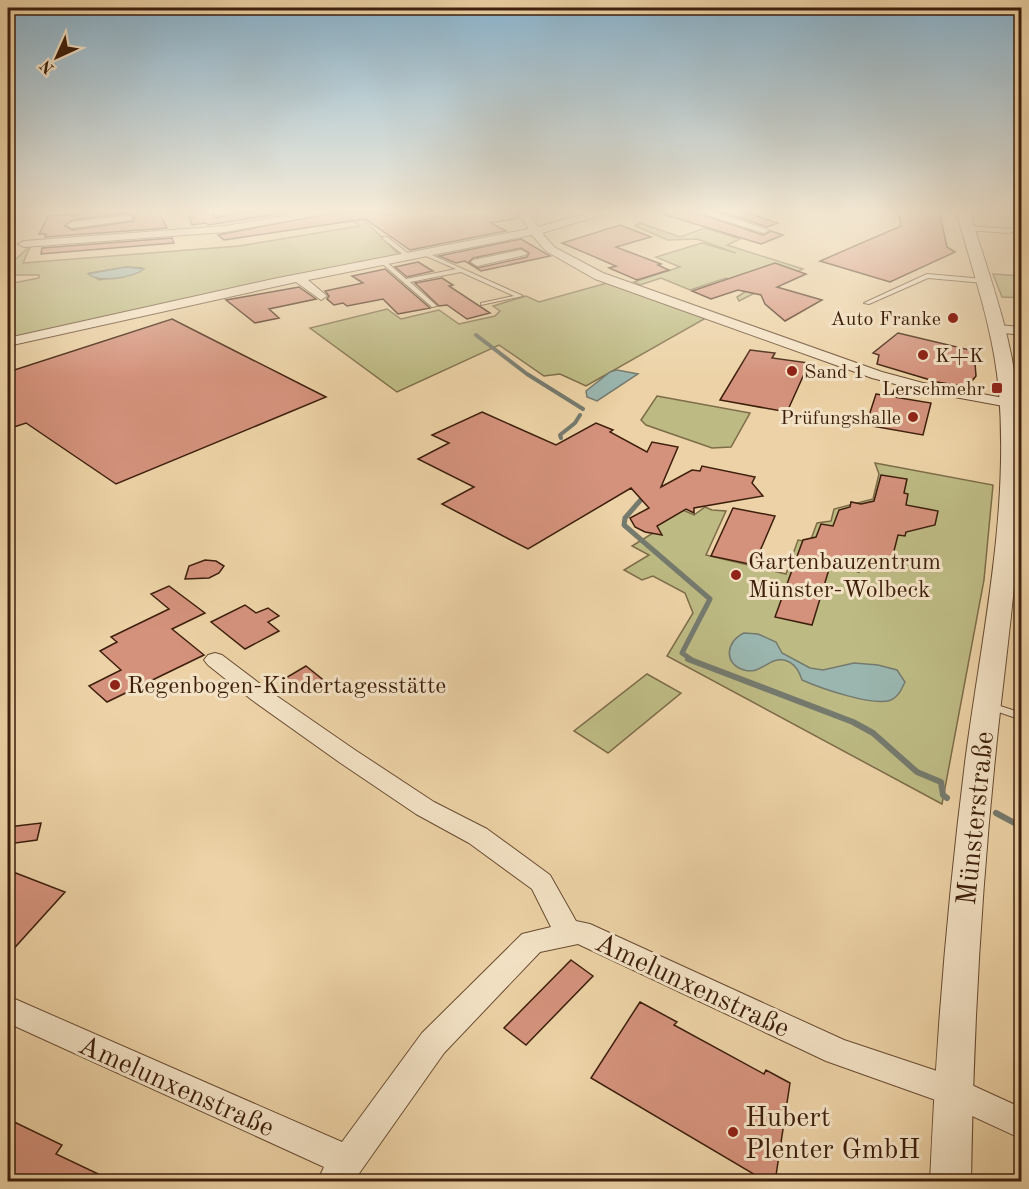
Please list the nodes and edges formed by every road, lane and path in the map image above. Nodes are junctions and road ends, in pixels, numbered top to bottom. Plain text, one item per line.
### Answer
1 (356, 265) edge
2 (388, 265) edge
3 (451, 265) edge
4 (580, 265) edge
5 (979, 265) edge
6 (461, 270) junction
7 (298, 278) junction
8 (406, 281) junction
9 (984, 281) junction
10 (321, 296) dead end
11 (867, 303) dead end
12 (483, 304) dead end
13 (434, 306) dead end
14 (998, 329) junction
15 (1022, 331) edge
16 (8, 342) edge
17 (1009, 403) junction
18 (1016, 457) edge
19 (215, 660) dead end
20 (986, 705) junction
21 (1022, 717) edge
22 (569, 934) junction
23 (8, 1009) edge
24 (952, 1092) junction
25 (1022, 1124) edge
26 (340, 1171) edge
27 (950, 1182) edge

1 - 7 street
2 - 8 lane
3 - 6 lane
4 - 17 street
5 - 9 street, Münsterstraße
6 - 8 lane
6 - 12 lane
7 - 10 street
7 - 16 street
8 - 13 lane
9 - 11 lane
9 - 14 street, Münsterstraße
14 - 15 street
14 - 17 street, Münsterstraße
17 - 18 street, Münsterstraße
18 - 20 street, Münsterstraße
19 - 22 street
20 - 21 lane
20 - 24 street, Münsterstraße
22 - 24 street, Amelunxenstraße
22 - 26 street, Amelunxenstraße
23 - 26 street, Amelunxenstraße
24 - 25 street, Amelunxenstraße
24 - 27 street, Münsterstraße

